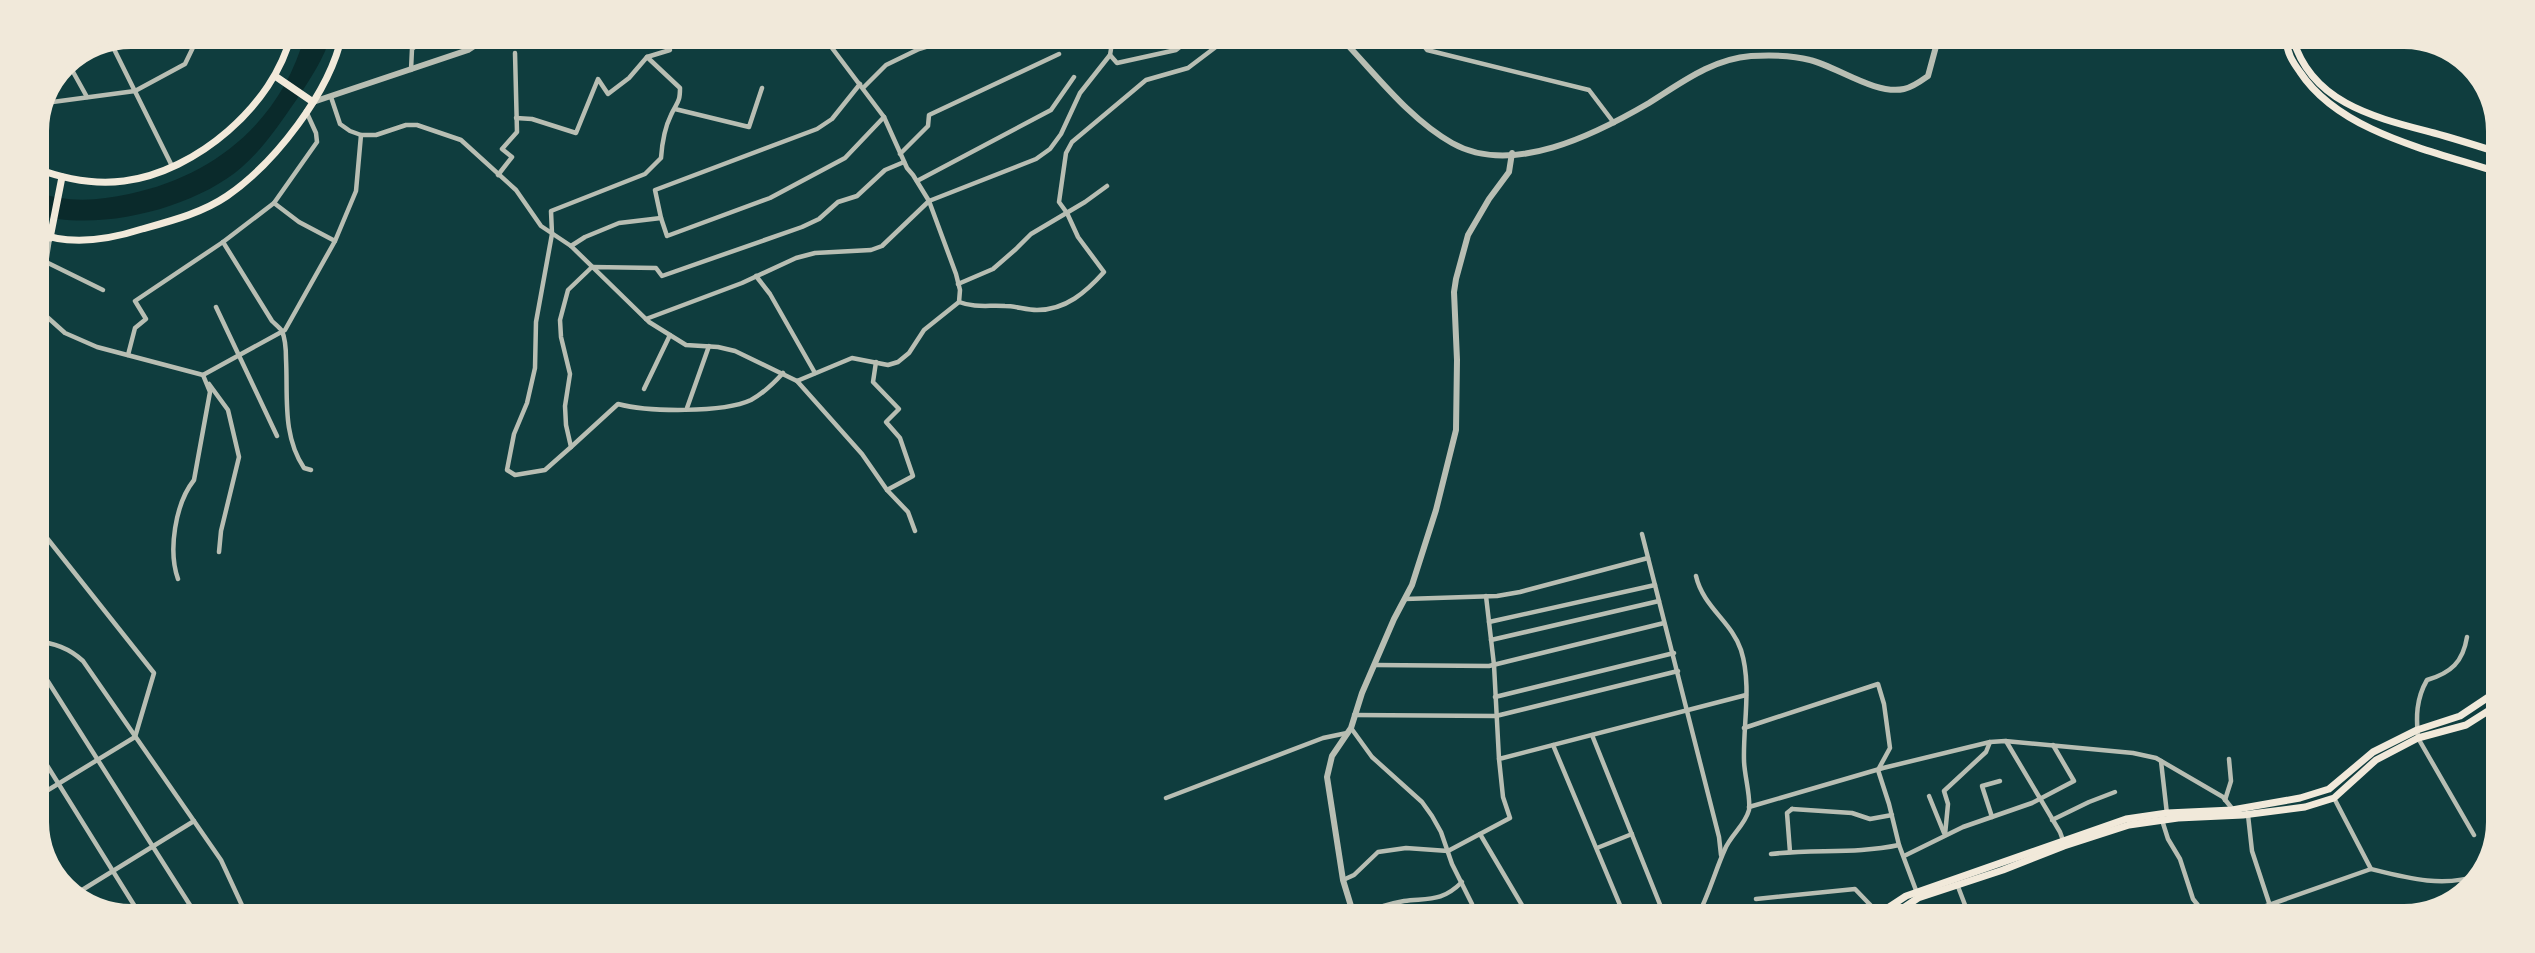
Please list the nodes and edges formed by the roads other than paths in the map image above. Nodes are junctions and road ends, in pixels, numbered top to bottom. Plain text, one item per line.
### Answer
1 (194, 45) edge
2 (287, 45) edge
3 (339, 45) edge
4 (417, 45) edge
5 (476, 45) edge
6 (830, 45) edge
7 (932, 45) edge
8 (1113, 45) edge
9 (1183, 45) edge
10 (1218, 45) edge
11 (1348, 45) edge
12 (1423, 45) edge
13 (1936, 45) edge
14 (2286, 45) edge
15 (2295, 45) edge
16 (113, 47) edge
17 (670, 50) dead end
18 (515, 53) dead end
19 (1059, 54) dead end
20 (1110, 55) junction
21 (647, 57) junction
22 (72, 69) edge
23 (411, 70) junction
24 (275, 76) junction
25 (1074, 78) dead end
26 (861, 86) junction
27 (762, 88) dead end
28 (135, 91) junction
29 (331, 97) junction
30 (87, 98) junction
31 (51, 102) edge
32 (313, 102) junction
33 (675, 109) junction
34 (306, 111) junction
35 (884, 117) junction
36 (516, 118) junction
37 (1614, 123) junction
38 (361, 135) junction
39 (2490, 150) edge
40 (1512, 153) junction
41 (900, 154) junction
42 (904, 162) junction
43 (172, 166) junction
44 (2490, 170) edge
45 (45, 171) edge
46 (498, 175) junction
47 (62, 177) junction
48 (917, 181) junction
49 (1107, 186) dead end
50 (928, 201) junction
51 (274, 203) junction
52 (1067, 213) junction
53 (661, 218) junction
54 (552, 234) junction
55 (45, 236) edge
56 (50, 238) junction
57 (335, 241) junction
58 (223, 242) junction
59 (571, 246) junction
60 (46, 262) junction
61 (592, 267) junction
62 (45, 269) edge
63 (756, 276) junction
64 (958, 284) junction
65 (103, 290) dead end
66 (959, 302) junction
67 (216, 307) dead end
68 (45, 315) edge
69 (646, 319) junction
70 (282, 332) junction
71 (670, 335) junction
72 (709, 346) junction
73 (240, 354) junction
74 (128, 355) junction
75 (876, 362) junction
76 (783, 373) junction
77 (815, 374) junction
78 (202, 375) junction
79 (797, 381) junction
80 (644, 389) dead end
81 (687, 408) junction
82 (277, 436) dead end
83 (572, 447) junction
84 (311, 470) dead end
85 (887, 490) junction
86 (915, 531) dead end
87 (1642, 534) dead end
88 (45, 537) edge
89 (219, 552) dead end
90 (1648, 558) junction
91 (1696, 576) dead end
92 (178, 579) dead end
93 (1655, 585) junction
94 (1486, 596) junction
95 (1405, 599) junction
96 (1659, 601) junction
97 (1489, 622) junction
98 (1664, 623) junction
99 (2467, 638) dead end
100 (1491, 640) junction
101 (45, 642) edge
102 (1674, 653) junction
103 (1375, 665) junction
104 (1494, 665) junction
105 (1678, 671) junction
106 (45, 676) edge
107 (1746, 695) junction
108 (2490, 696) edge
109 (1495, 697) junction
110 (1688, 710) junction
111 (2490, 710) edge
112 (2487, 712) junction
113 (2490, 713) edge
114 (1354, 715) junction
115 (1496, 716) junction
116 (1744, 728) junction
117 (1349, 731) junction
118 (2418, 734) junction
119 (1592, 735) junction
120 (135, 737) junction
121 (2006, 741) junction
122 (1990, 742) junction
123 (1553, 745) junction
124 (2053, 745) junction
125 (99, 759) junction
126 (1499, 759) junction
127 (2229, 759) dead end
128 (2162, 761) junction
129 (45, 763) edge
130 (1878, 770) junction
131 (2000, 781) dead end
132 (58, 784) junction
133 (45, 792) edge
134 (2115, 792) dead end
135 (1791, 795) junction
136 (1929, 796) dead end
137 (1166, 798) dead end
138 (2334, 798) junction
139 (2040, 800) junction
140 (2225, 800) junction
141 (1749, 807) junction
142 (1792, 809) junction
143 (2235, 813) junction
144 (1892, 815) junction
145 (2248, 815) junction
146 (1992, 817) junction
147 (2165, 817) junction
148 (2052, 820) junction
149 (194, 821) junction
150 (1480, 834) junction
151 (1632, 834) junction
152 (2474, 835) dead end
153 (1945, 836) junction
154 (2064, 843) junction
155 (1899, 845) junction
156 (152, 847) junction
157 (1597, 848) junction
158 (1448, 851) junction
159 (1790, 852) junction
160 (1771, 854) dead end
161 (1904, 856) junction
162 (1721, 858) junction
163 (2371, 869) junction
164 (112, 871) junction
165 (1343, 880) junction
166 (2468, 880) edge
167 (1462, 882) junction
168 (1957, 884) junction
169 (80, 891) edge
170 (1918, 895) junction
171 (1756, 899) dead end
172 (2269, 905) junction
173 (136, 908) edge
174 (191, 908) edge
175 (243, 908) edge
176 (1353, 908) edge
177 (1374, 908) edge
178 (1473, 908) edge
179 (1524, 908) edge
180 (1621, 908) edge
181 (1661, 908) edge
182 (1701, 908) edge
183 (1870, 908) edge
184 (1888, 908) edge
185 (1901, 908) edge
186 (1966, 908) edge
187 (2200, 908) edge
188 (2260, 908) edge
189 (2270, 908) edge

1 - 28 street
2 - 24 main road
3 - 32 main road
4 - 23 street
5 - 23 street
6 - 26 street
7 - 26 street
8 - 20 street
9 - 20 street
10 - 52 street
11 - 40 street
12 - 37 street
13 - 37 street
14 - 44 main road
15 - 39 main road
16 - 28 street
17 - 21 street
18 - 36 street
19 - 41 street
20 - 50 street
21 - 33 street
21 - 36 street
22 - 30 street
23 - 29 street
24 - 32 main road
24 - 43 main road
25 - 48 street
26 - 35 street
26 - 53 street
27 - 33 street
28 - 30 street
28 - 43 street
29 - 32 street
29 - 38 street
30 - 31 street
32 - 34 main road
33 - 54 street
34 - 51 street
34 - 56 main road
35 - 41 street
35 - 53 street
36 - 46 street
37 - 40 street
38 - 46 street
38 - 57 street
40 - 95 street
41 - 42 street
42 - 48 street
42 - 61 street
43 - 47 main road
45 - 47 main road
46 - 54 street
47 - 56 main road
48 - 50 street
49 - 52 street
50 - 63 street
50 - 64 street
51 - 57 street
51 - 58 street
52 - 64 street
52 - 66 street
53 - 59 street
54 - 59 street
54 - 83 street
55 - 56 main road
56 - 60 street
57 - 70 street
58 - 70 street
58 - 74 street
59 - 61 street
60 - 62 street
60 - 65 street
61 - 69 street
61 - 83 street
63 - 69 street
63 - 77 street
64 - 66 street
66 - 75 street
67 - 73 street
68 - 74 street
69 - 71 street
70 - 73 street
70 - 84 street
71 - 72 street
71 - 80 street
72 - 76 street
72 - 81 street
73 - 78 street
73 - 82 street
74 - 78 street
75 - 77 street
75 - 85 street
76 - 79 street
76 - 81 street
77 - 79 street
78 - 89 street
78 - 92 street
79 - 85 street
81 - 83 street
85 - 86 street
87 - 90 street
88 - 120 street
90 - 93 street
90 - 94 street
91 - 107 street
93 - 96 street
93 - 97 street
94 - 95 street
94 - 97 street
95 - 103 street
96 - 98 street
96 - 100 street
97 - 100 street
98 - 102 street
98 - 104 street
99 - 118 street
100 - 104 street
101 - 120 street
102 - 105 street
102 - 109 street
103 - 104 street
103 - 114 street
104 - 109 street
105 - 110 street
105 - 115 street
106 - 125 street
107 - 110 street
107 - 116 street
108 - 118 main road
109 - 115 street
110 - 119 street
110 - 162 street
111 - 112 main road
112 - 113 street
112 - 118 main road
114 - 115 street
114 - 117 street
115 - 126 street
116 - 130 street
116 - 141 street
117 - 137 street
117 - 158 street
117 - 165 street
118 - 138 main road
118 - 143 main road
118 - 152 street
119 - 123 street
119 - 151 street
120 - 125 street
120 - 149 street
121 - 122 street
121 - 124 street
121 - 139 street
122 - 130 street
122 - 153 street
123 - 126 street
123 - 157 street
124 - 128 street
124 - 139 street
125 - 132 street
125 - 156 street
126 - 150 street
127 - 140 street
128 - 140 street
128 - 147 street
129 - 132 street
130 - 135 street
130 - 144 street
131 - 146 street
132 - 133 street
132 - 164 street
134 - 148 street
135 - 141 street
135 - 142 street
136 - 153 street
138 - 145 main road
138 - 163 street
139 - 146 street
139 - 148 street
140 - 143 street
141 - 162 street
142 - 144 street
142 - 159 street
143 - 145 main road
143 - 147 main road
144 - 155 street
145 - 172 street
146 - 153 street
147 - 154 main road
147 - 187 street
148 - 154 street
149 - 156 street
149 - 175 street
150 - 158 street
150 - 179 street
151 - 157 street
151 - 181 street
153 - 161 street
154 - 168 main road
154 - 170 main road
155 - 159 street
155 - 161 street
156 - 164 street
156 - 174 street
157 - 180 street
158 - 165 street
158 - 167 street
159 - 160 street
161 - 170 street
162 - 182 street
163 - 166 street
163 - 172 street
164 - 169 street
164 - 173 street
165 - 176 street
167 - 177 street
167 - 178 street
168 - 170 main road
168 - 186 street
170 - 184 main road
170 - 185 main road
171 - 183 street
172 - 188 street
172 - 189 street

